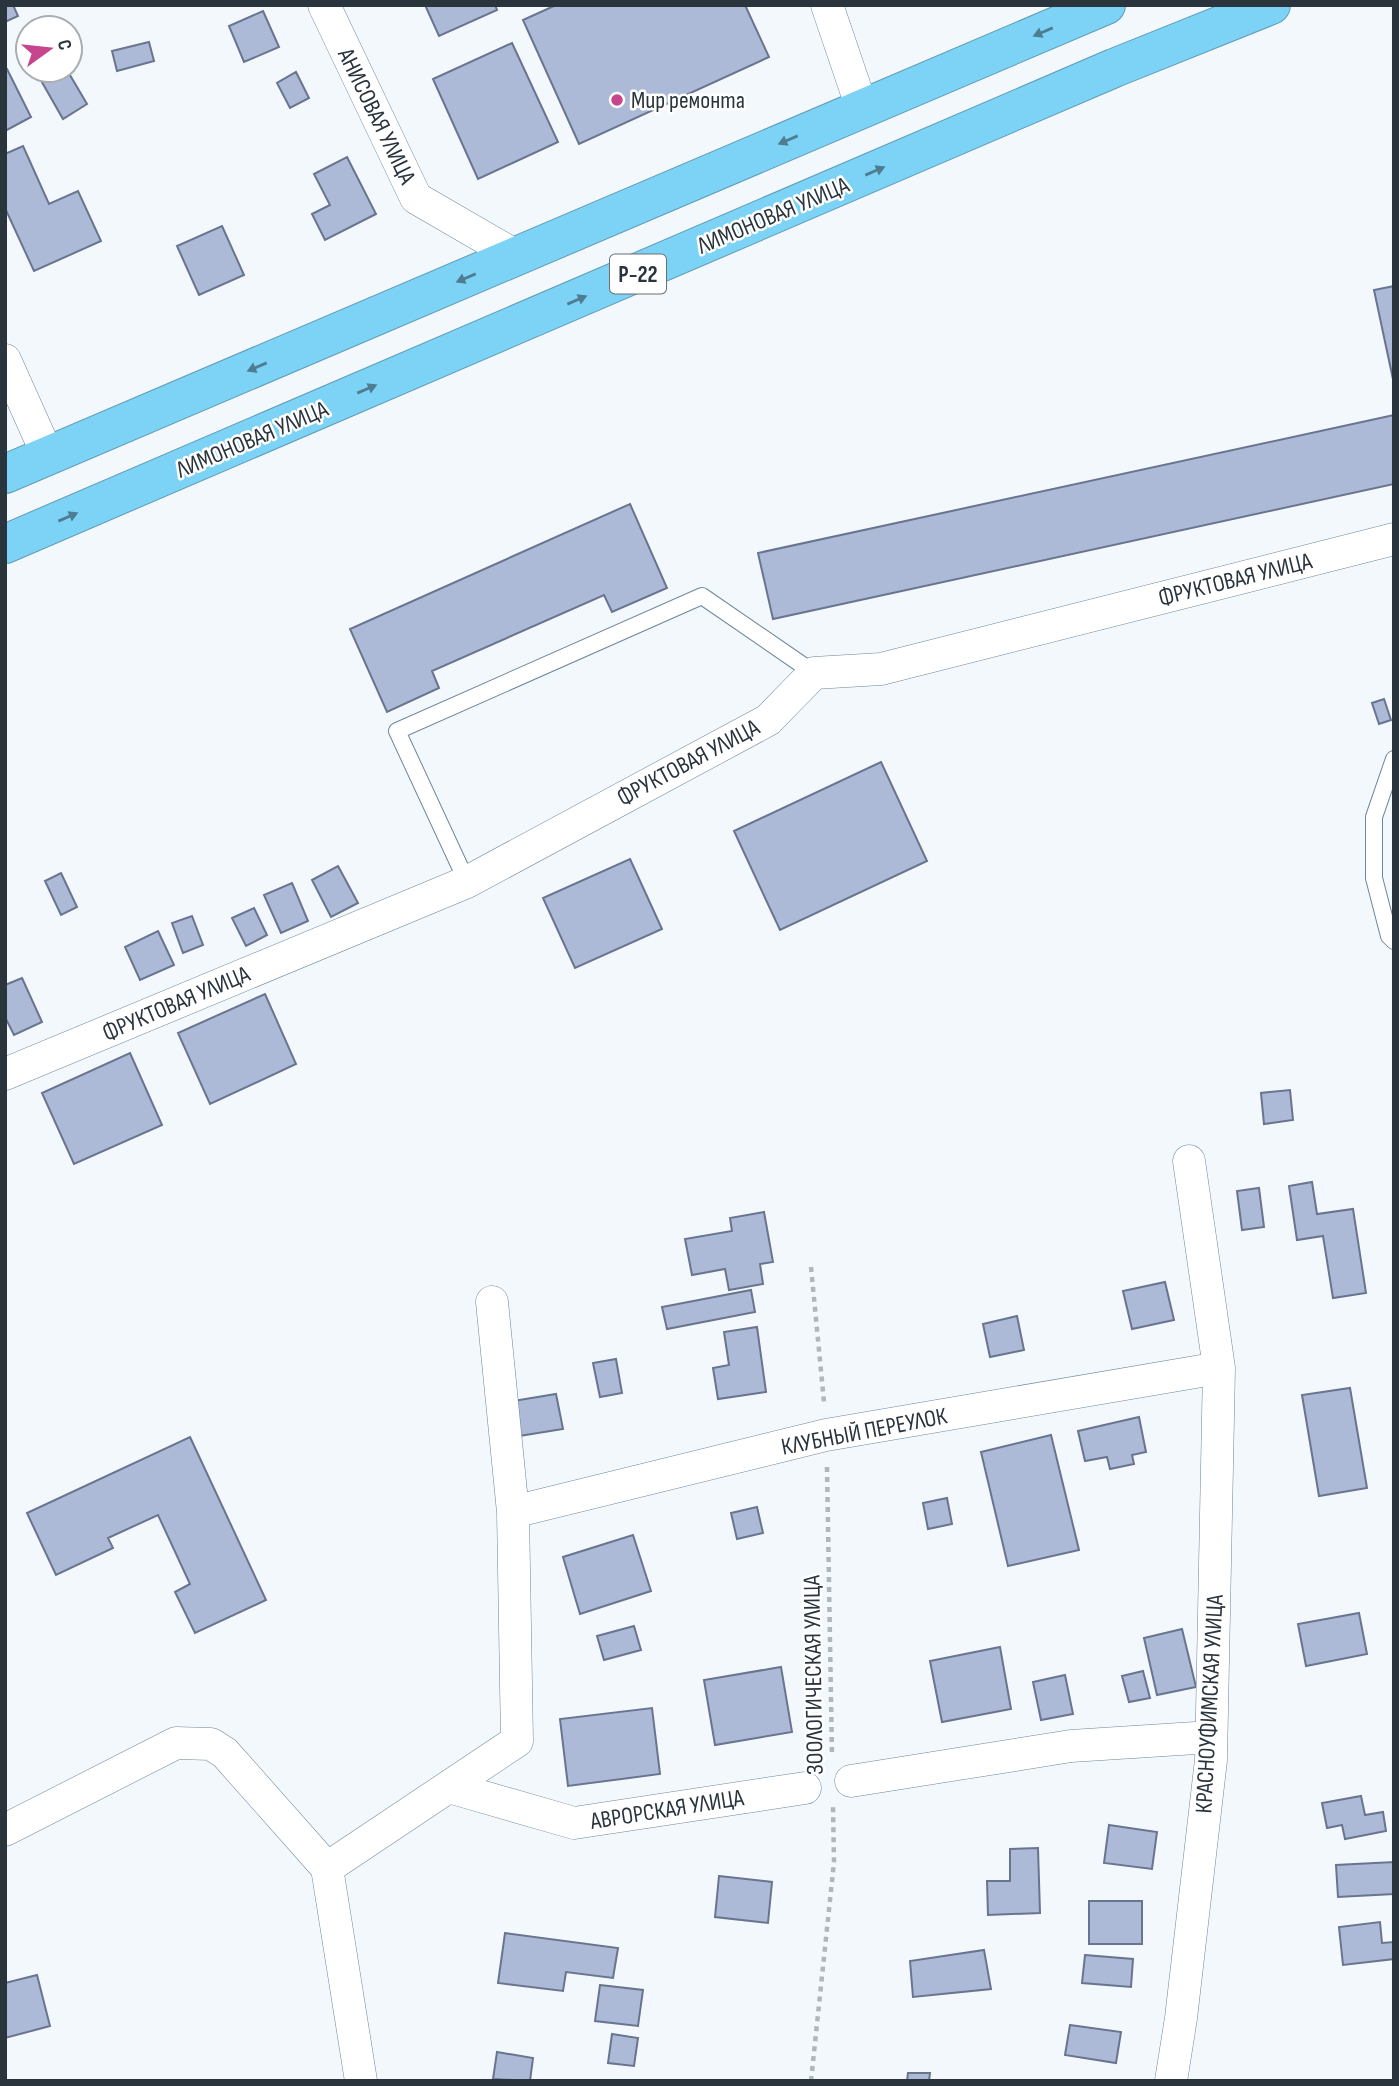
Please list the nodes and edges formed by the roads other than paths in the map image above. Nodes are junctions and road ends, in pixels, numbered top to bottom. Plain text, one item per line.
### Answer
1 (324, 5) edge
2 (827, 5) edge
3 (1105, 5) edge
4 (1271, 5) edge
5 (862, 108) junction
6 (516, 257) junction
7 (5, 360) edge
8 (48, 456) junction
9 (5, 474) edge
10 (1394, 539) edge
11 (5, 544) edge
12 (814, 673) junction
13 (1394, 760) edge
14 (467, 882) junction
15 (1394, 941) edge
16 (5, 1074) edge
17 (1189, 1161) dead end
18 (492, 1302) dead end
19 (1219, 1368) junction
20 (513, 1512) junction
21 (1211, 1737) junction
22 (449, 1787) junction
23 (5, 1830) edge
24 (327, 1868) junction
25 (361, 2081) edge
26 (1171, 2081) edge

1 - 6 street, АНИСОВАЯ УЛИЦА
2 - 5 street
3 -> 5 highway, Р-22
11 -> 4 highway, ЛИМОНОВАЯ УЛИЦА / Р-22
5 -> 6 highway, Р-22
6 -> 8 highway, Р-22
7 - 8 street
8 - 9 highway, Р-22
10 - 12 street, ФРУКТОВАЯ УЛИЦА
12 - 14 street, ФРУКТОВАЯ УЛИЦА
12 - 14 lane
13 - 15 lane
14 - 16 street, ФРУКТОВАЯ УЛИЦА
17 - 19 street, КРАСНОУФИМСКАЯ УЛИЦА
18 - 20 street
19 - 20 street, КЛУБНЫЙ ПЕРЕУЛОК
19 - 21 street, КРАСНОУФИМСКАЯ УЛИЦА
20 - 22 street
21 - 22 street, АВРОРСКАЯ УЛИЦА
21 - 26 street, КРАСНОУФИМСКАЯ УЛИЦА
22 - 24 street
23 - 24 street
24 - 25 street

